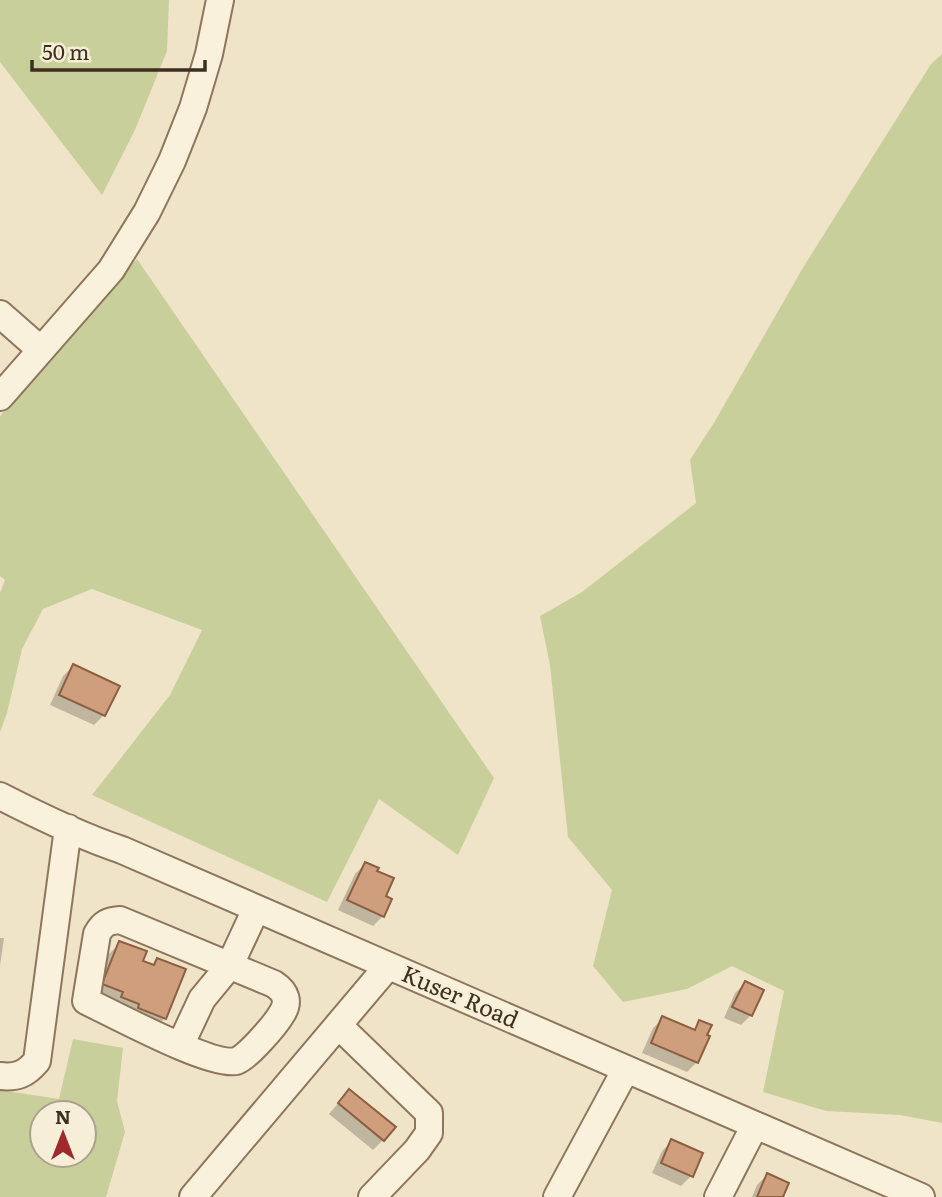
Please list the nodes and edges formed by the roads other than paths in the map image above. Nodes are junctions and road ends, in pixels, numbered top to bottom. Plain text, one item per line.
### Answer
1 (220, 0) edge
2 (0, 314) edge
3 (41, 351) junction
4 (0, 397) edge
5 (0, 796) edge
6 (68, 828) junction
7 (256, 909) junction
8 (230, 965) junction
9 (388, 966) junction
10 (338, 1025) junction
11 (180, 1046) junction
12 (626, 1069) junction
13 (0, 1076) edge
14 (755, 1125) junction
15 (193, 1197) edge
16 (372, 1197) edge
17 (557, 1197) edge
18 (718, 1197) edge
19 (921, 1197) edge

1 - 3 street
2 - 3 street
3 - 4 street
5 - 6 street, Kuser Road
6 - 7 street, Kuser Road
6 - 13 street
7 - 8 street
7 - 9 street, Kuser Road
8 - 11 street
8 - 11 street
8 - 11 street
9 - 10 street
9 - 12 street, Kuser Road
10 - 15 street
10 - 16 street
12 - 14 street, Kuser Road
12 - 17 street
14 - 18 street
14 - 19 street, Kuser Road

